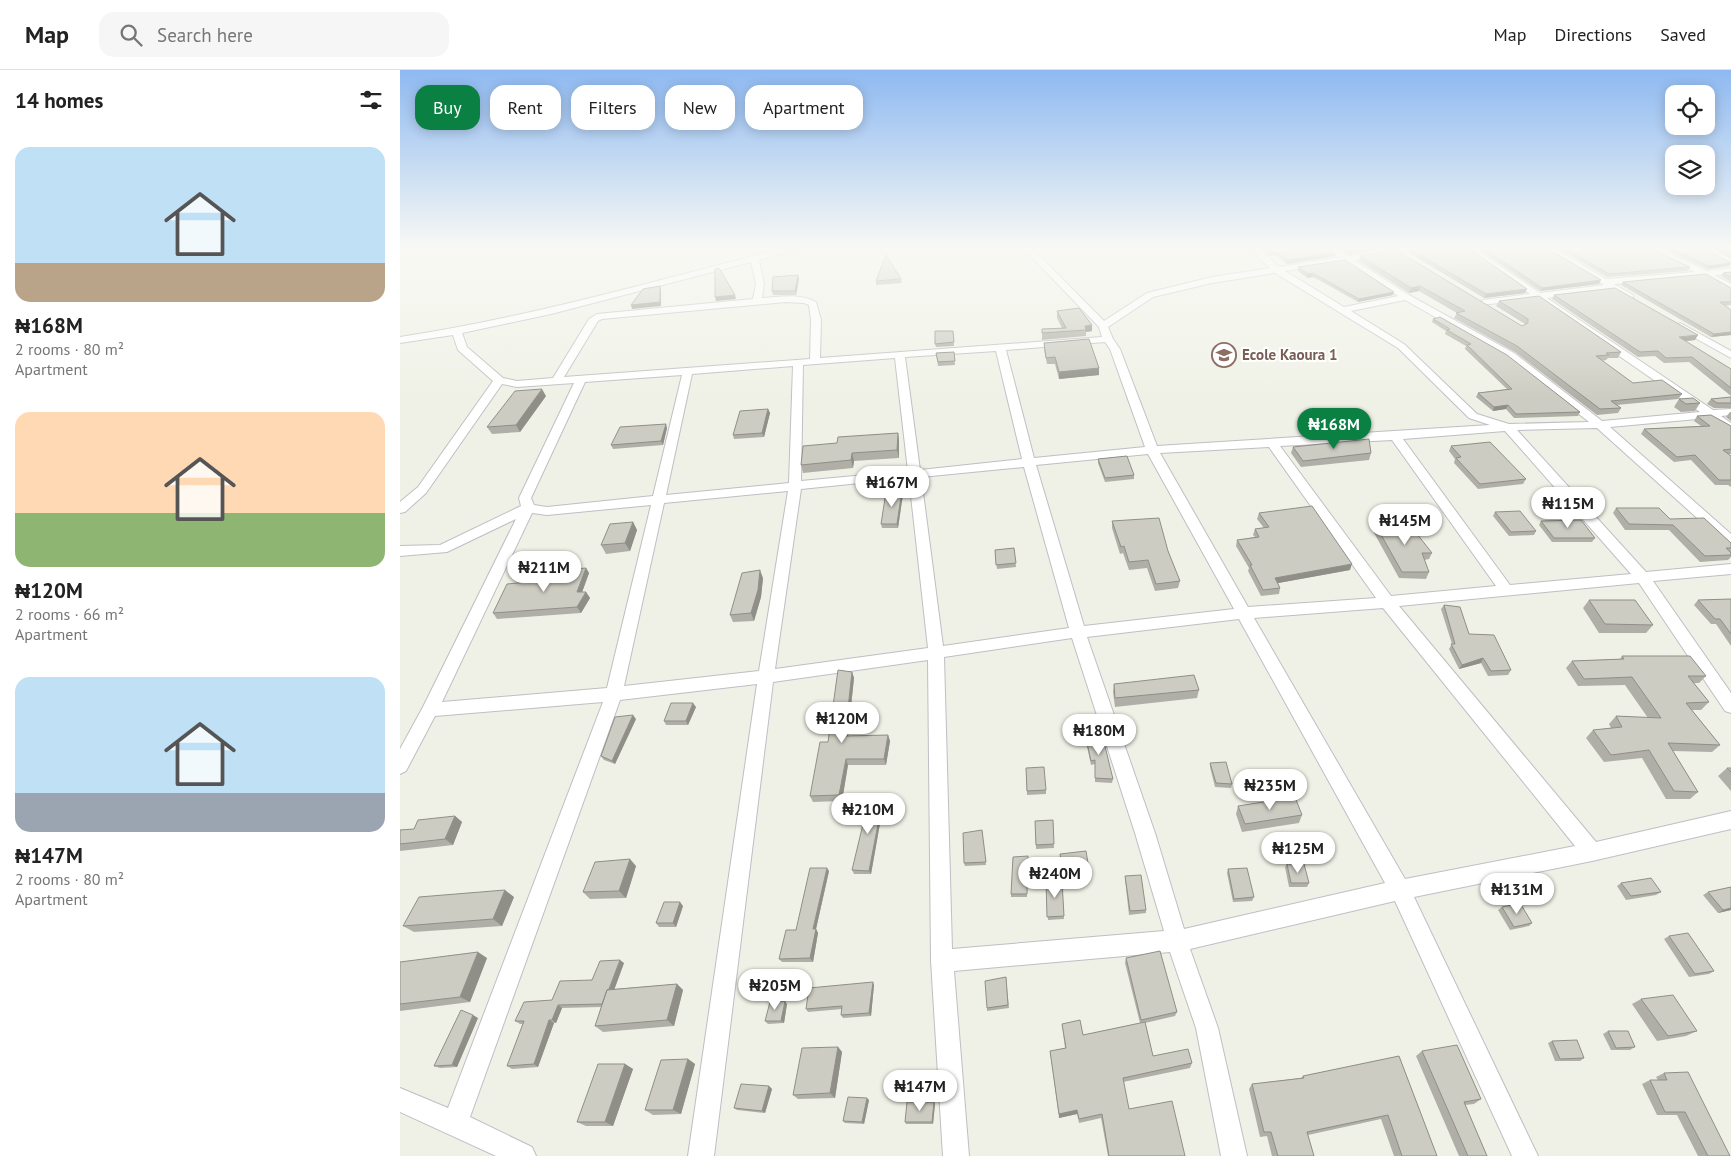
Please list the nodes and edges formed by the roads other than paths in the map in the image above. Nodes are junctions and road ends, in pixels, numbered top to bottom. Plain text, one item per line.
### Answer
1 (609, 298) edge
2 (758, 298) edge
3 (1075, 298) edge
4 (1146, 298) edge
5 (1323, 298) edge
6 (1403, 298) edge
7 (1407, 298) edge
8 (1512, 298) edge
9 (1542, 298) edge
10 (1632, 298) edge
11 (1636, 300) edge
12 (757, 302) junction
13 (1343, 310) junction
14 (1498, 312) edge
15 (1675, 323) edge
16 (1103, 326) junction
17 (457, 333) junction
18 (1108, 339) junction
19 (400, 340) edge
20 (1000, 347) junction
21 (1731, 355) edge
22 (900, 356) junction
23 (806, 362) junction
24 (688, 370) junction
25 (581, 379) junction
26 (499, 380) junction
27 (556, 381) junction
28 (1731, 412) edge
29 (1712, 414) junction
30 (1600, 425) junction
31 (1508, 427) junction
32 (1731, 428) edge
33 (1395, 436) junction
34 (1272, 443) junction
35 (1152, 450) junction
36 (1029, 464) junction
37 (915, 473) junction
38 (795, 485) junction
39 (658, 499) junction
40 (528, 508) junction
41 (400, 509) edge
42 (1731, 541) edge
43 (400, 551) edge
44 (1731, 569) edge
45 (1642, 577) junction
46 (1507, 591) junction
47 (1387, 602) junction
48 (1243, 613) junction
49 (1078, 632) junction
50 (936, 653) junction
51 (766, 677) junction
52 (614, 694) junction
53 (1731, 706) edge
54 (430, 710) junction
55 (400, 766) edge
56 (1731, 820) edge
57 (1592, 852) junction
58 (1400, 890) junction
59 (1177, 941) junction
60 (942, 960) junction
61 (402, 1106) edge
62 (455, 1122) junction
63 (523, 1156) edge
64 (701, 1156) edge
65 (956, 1156) edge
66 (1234, 1156) edge
67 (1525, 1156) edge

1 - 17 street
2 - 12 street
3 - 16 street
4 - 16 street
5 - 13 street
6 - 13 street
7 - 30 street
8 - 14 street
9 - 29 street
10 - 11 street
12 - 23 street
12 - 27 street
13 - 31 street
15 - 21 street
16 - 18 street
17 - 19 street
17 - 26 street
18 - 20 street
18 - 35 street
20 - 22 street
20 - 36 street
22 - 23 street
22 - 37 street
23 - 24 street
23 - 38 street
24 - 25 street
24 - 39 street
25 - 27 street
25 - 40 street
26 - 27 street
26 - 41 street
28 - 29 street
29 - 30 street
29 - 32 street
30 - 31 street
30 - 42 street
31 - 33 street
31 - 45 street
33 - 34 street
33 - 46 street
34 - 35 street
34 - 47 street
35 - 36 street
35 - 48 street
36 - 37 street
36 - 49 street
37 - 38 street
37 - 50 street
38 - 39 street
38 - 51 street
39 - 40 street
39 - 52 street
40 - 43 street
40 - 54 street
44 - 45 street
45 - 46 street
45 - 53 street
46 - 47 street
47 - 48 street
47 - 57 street
48 - 49 street
48 - 58 street
49 - 50 street
49 - 59 street
50 - 51 street
50 - 60 street
51 - 52 street
51 - 64 street
52 - 54 street
52 - 62 street
54 - 55 street
56 - 57 street
57 - 58 street
58 - 59 street
58 - 67 street
59 - 60 street
59 - 66 street
60 - 65 street
61 - 62 street
62 - 63 street

